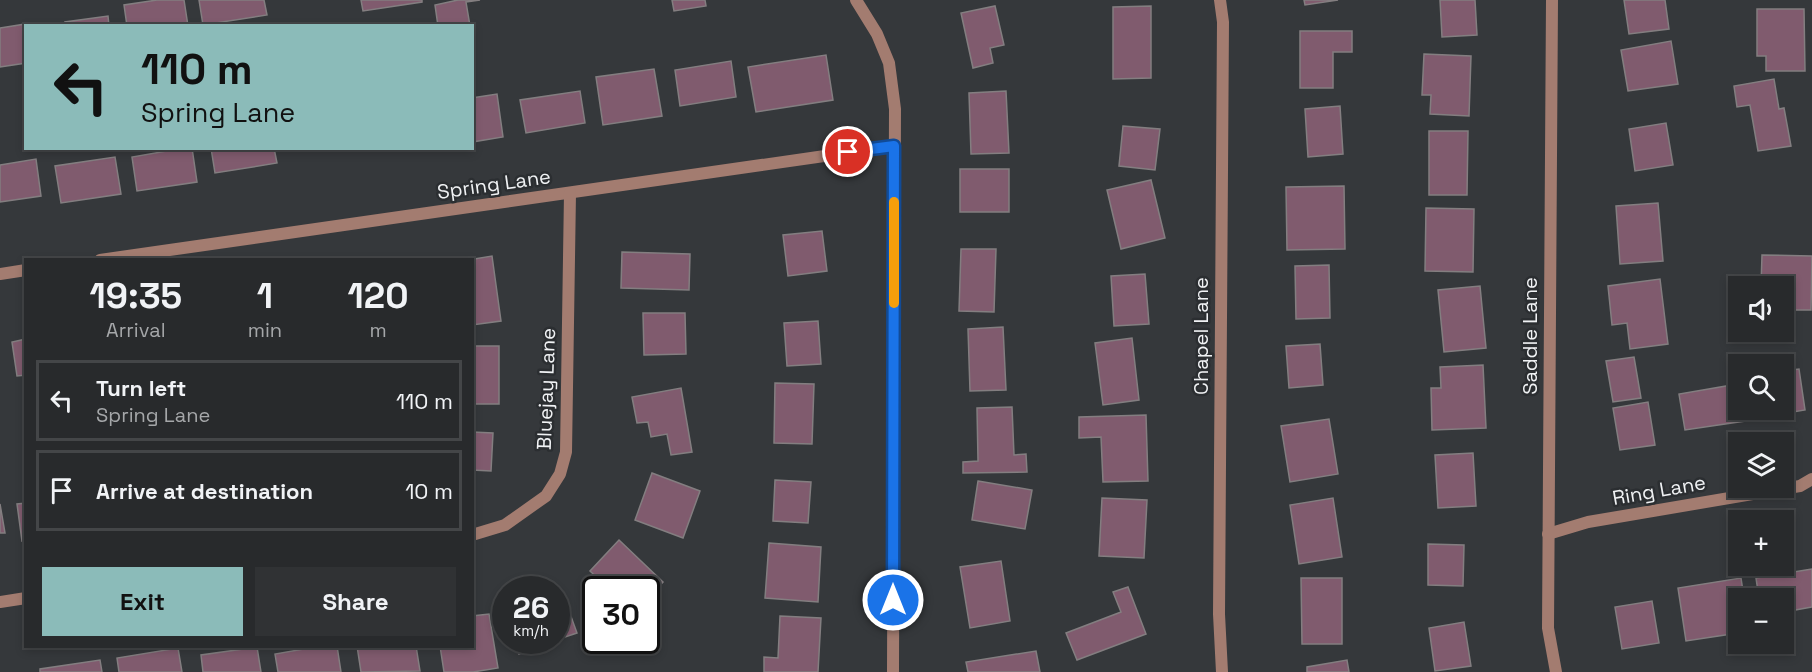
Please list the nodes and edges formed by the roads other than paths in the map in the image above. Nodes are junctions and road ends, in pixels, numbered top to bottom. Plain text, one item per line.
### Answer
1 (856, 0) edge
2 (1220, 0) edge
3 (1552, 0) edge
4 (894, 146) junction
5 (570, 193) junction
6 (114, 258) edge
7 (24, 270) edge
8 (0, 274) edge
9 (1812, 479) edge
10 (474, 534) edge
11 (1548, 534) junction
12 (24, 598) edge
13 (0, 602) edge
14 (893, 672) edge
15 (1222, 672) edge
16 (1556, 672) edge

1 - 4 street
2 - 15 street, Chapel Lane
3 - 11 street, Saddle Lane
4 - 5 street, Spring Lane
4 - 14 street
5 - 6 street, Spring Lane
5 - 10 street, Bluejay Lane
7 - 8 street
9 - 11 street, Ring Lane
11 - 16 street, Saddle Lane
12 - 13 street

